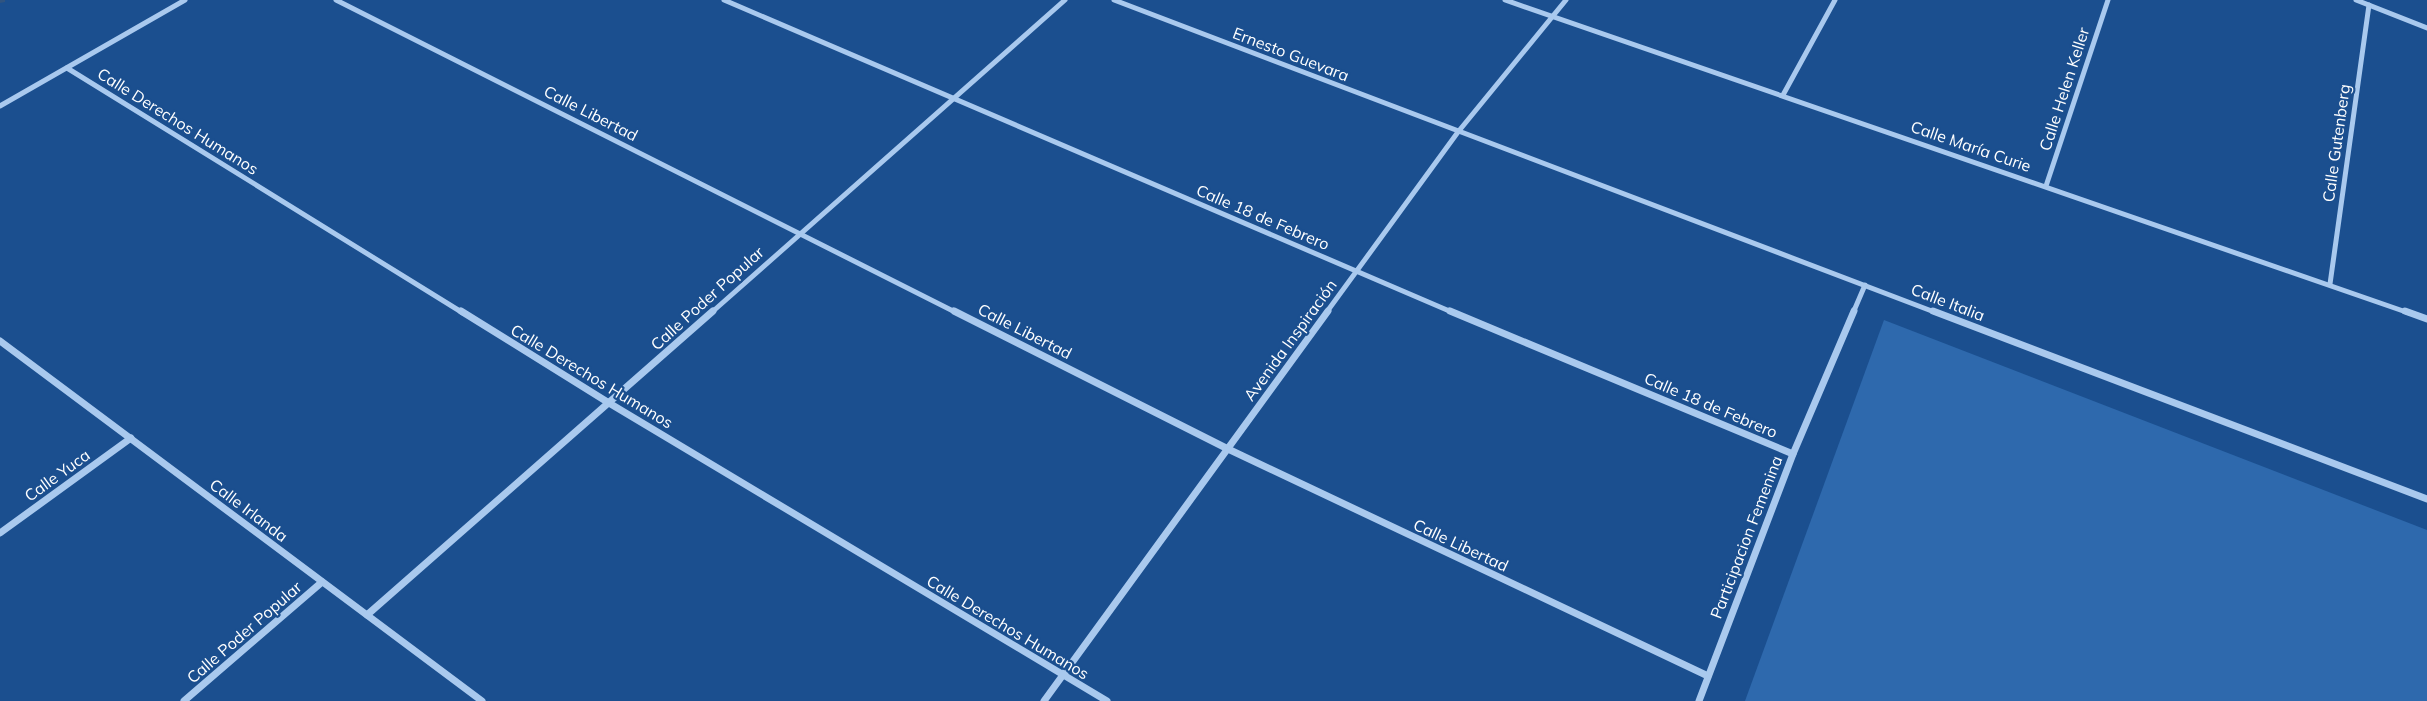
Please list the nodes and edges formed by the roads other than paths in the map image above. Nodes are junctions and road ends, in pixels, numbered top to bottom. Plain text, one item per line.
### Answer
1 (185, 0) edge
2 (336, 0) edge
3 (724, 0) edge
4 (1065, 0) edge
5 (1114, 0) edge
6 (1505, 0) edge
7 (1566, 0) edge
8 (1835, 0) edge
9 (2108, 0) edge
10 (2356, 0) edge
11 (2369, 5) junction
12 (1554, 16) junction
13 (2427, 28) edge
14 (67, 68) junction
15 (1783, 95) junction
16 (955, 99) junction
17 (0, 106) edge
18 (1458, 132) junction
19 (2046, 186) junction
20 (802, 233) junction
21 (1356, 272) junction
22 (2330, 284) junction
23 (1865, 285) junction
24 (2427, 319) edge
25 (0, 340) edge
26 (609, 403) junction
27 (131, 438) junction
28 (1227, 449) junction
29 (1793, 454) junction
30 (2427, 499) edge
31 (0, 533) edge
32 (322, 582) junction
33 (367, 615) junction
34 (1062, 676) junction
35 (1708, 676) junction
36 (184, 701) edge
37 (482, 701) edge
38 (1044, 701) edge
39 (1107, 701) edge
40 (1699, 701) edge

1 - 14 street
2 - 20 street, Calle Libertad
3 - 16 street, Calle 18 de Febrero
4 - 16 street, Calle Poder Popular
5 - 18 street, Ernesto Guevara
6 - 12 street, Calle María Curie
7 - 12 street, Avenida Inspiración
8 - 15 street
9 - 19 street, Calle Helen Keller
10 - 11 street
11 - 13 street
11 - 22 street, Calle Gutenberg
12 - 15 street, Calle María Curie
12 - 18 street, Avenida Inspiración
14 - 17 street
14 - 26 street, Calle Derechos Humanos
15 - 19 street, Calle María Curie
16 - 20 street, Calle Poder Popular
16 - 21 street, Calle 18 de Febrero
18 - 21 street, Avenida Inspiración
18 - 23 street, Calle Italia
19 - 22 street, Calle María Curie
20 - 26 street, Calle Poder Popular
20 - 28 street, Calle Libertad
21 - 28 street, Avenida Inspiración
21 - 29 street, Calle 18 de Febrero
22 - 24 street, Calle María Curie
23 - 29 street, Participacion Femenina
23 - 30 street, Calle Italia
25 - 27 street, Calle Irlanda
26 - 33 street, Calle Poder Popular
26 - 34 street, Calle Derechos Humanos
27 - 31 street, Calle Yuca
27 - 32 street, Calle Irlanda
28 - 34 street, Avenida Inspiración
28 - 35 street, Calle Libertad
29 - 35 street, Participacion Femenina
32 - 33 street, Calle Irlanda
32 - 36 street, Calle Poder Popular
33 - 37 street, Calle Irlanda
34 - 38 street, Avenida Inspiración
34 - 39 street, Calle Derechos Humanos
35 - 40 street, Participacion Femenina

